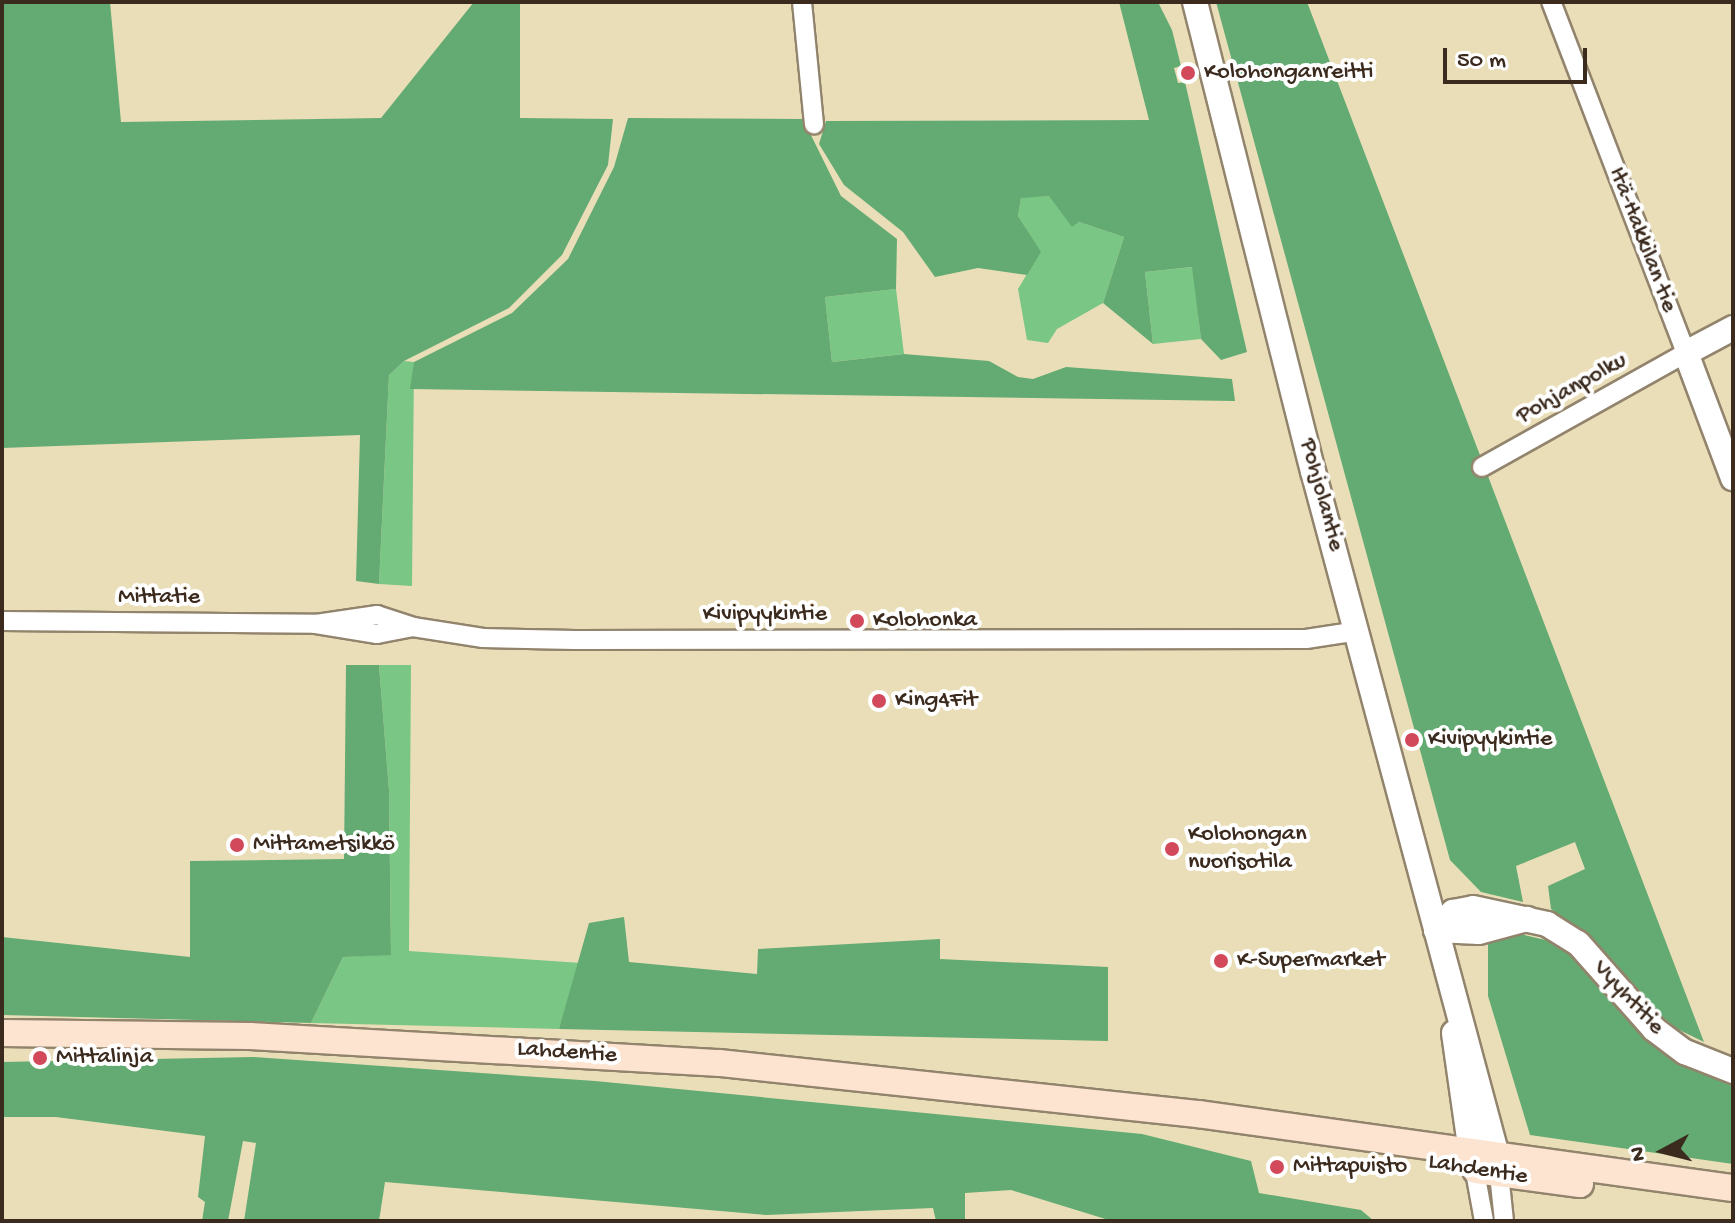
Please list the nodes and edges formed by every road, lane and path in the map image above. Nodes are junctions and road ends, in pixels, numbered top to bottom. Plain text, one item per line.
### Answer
1 (802, 2) edge
2 (1195, 2) edge
3 (1551, 2) edge
4 (814, 124) dead end
5 (1733, 328) edge
6 (1686, 353) junction
7 (1482, 467) dead end
8 (1733, 478) edge
9 (2, 621) edge
10 (377, 624) joint
11 (1358, 631) junction
12 (1436, 930) junction
13 (2, 1033) edge
14 (1733, 1071) edge
15 (1486, 1163) junction
16 (1733, 1188) edge
17 (1733, 1201) edge
18 (1484, 1221) edge
19 (1504, 1221) edge

1 - 4 street
2 - 11 street, Pohjolantie
3 - 6 street, Itä-Hakkilan tie
5 - 6 street
6 - 7 street, Pohjanpolku
6 - 8 street, Itä-Hakkilan tie
9 - 10 street, Mittatie
10 - 11 street, Kivipyykintie
11 - 12 street, Pohjolantie
12 - 14 street, Vyyhtitie
12 - 15 street, Pohjolantie
13 - 15 main road, Lahdentie
15 - 16 main road, Lahdentie
15 - 17 main road, Lahdentie
15 - 18 street
15 - 19 street

